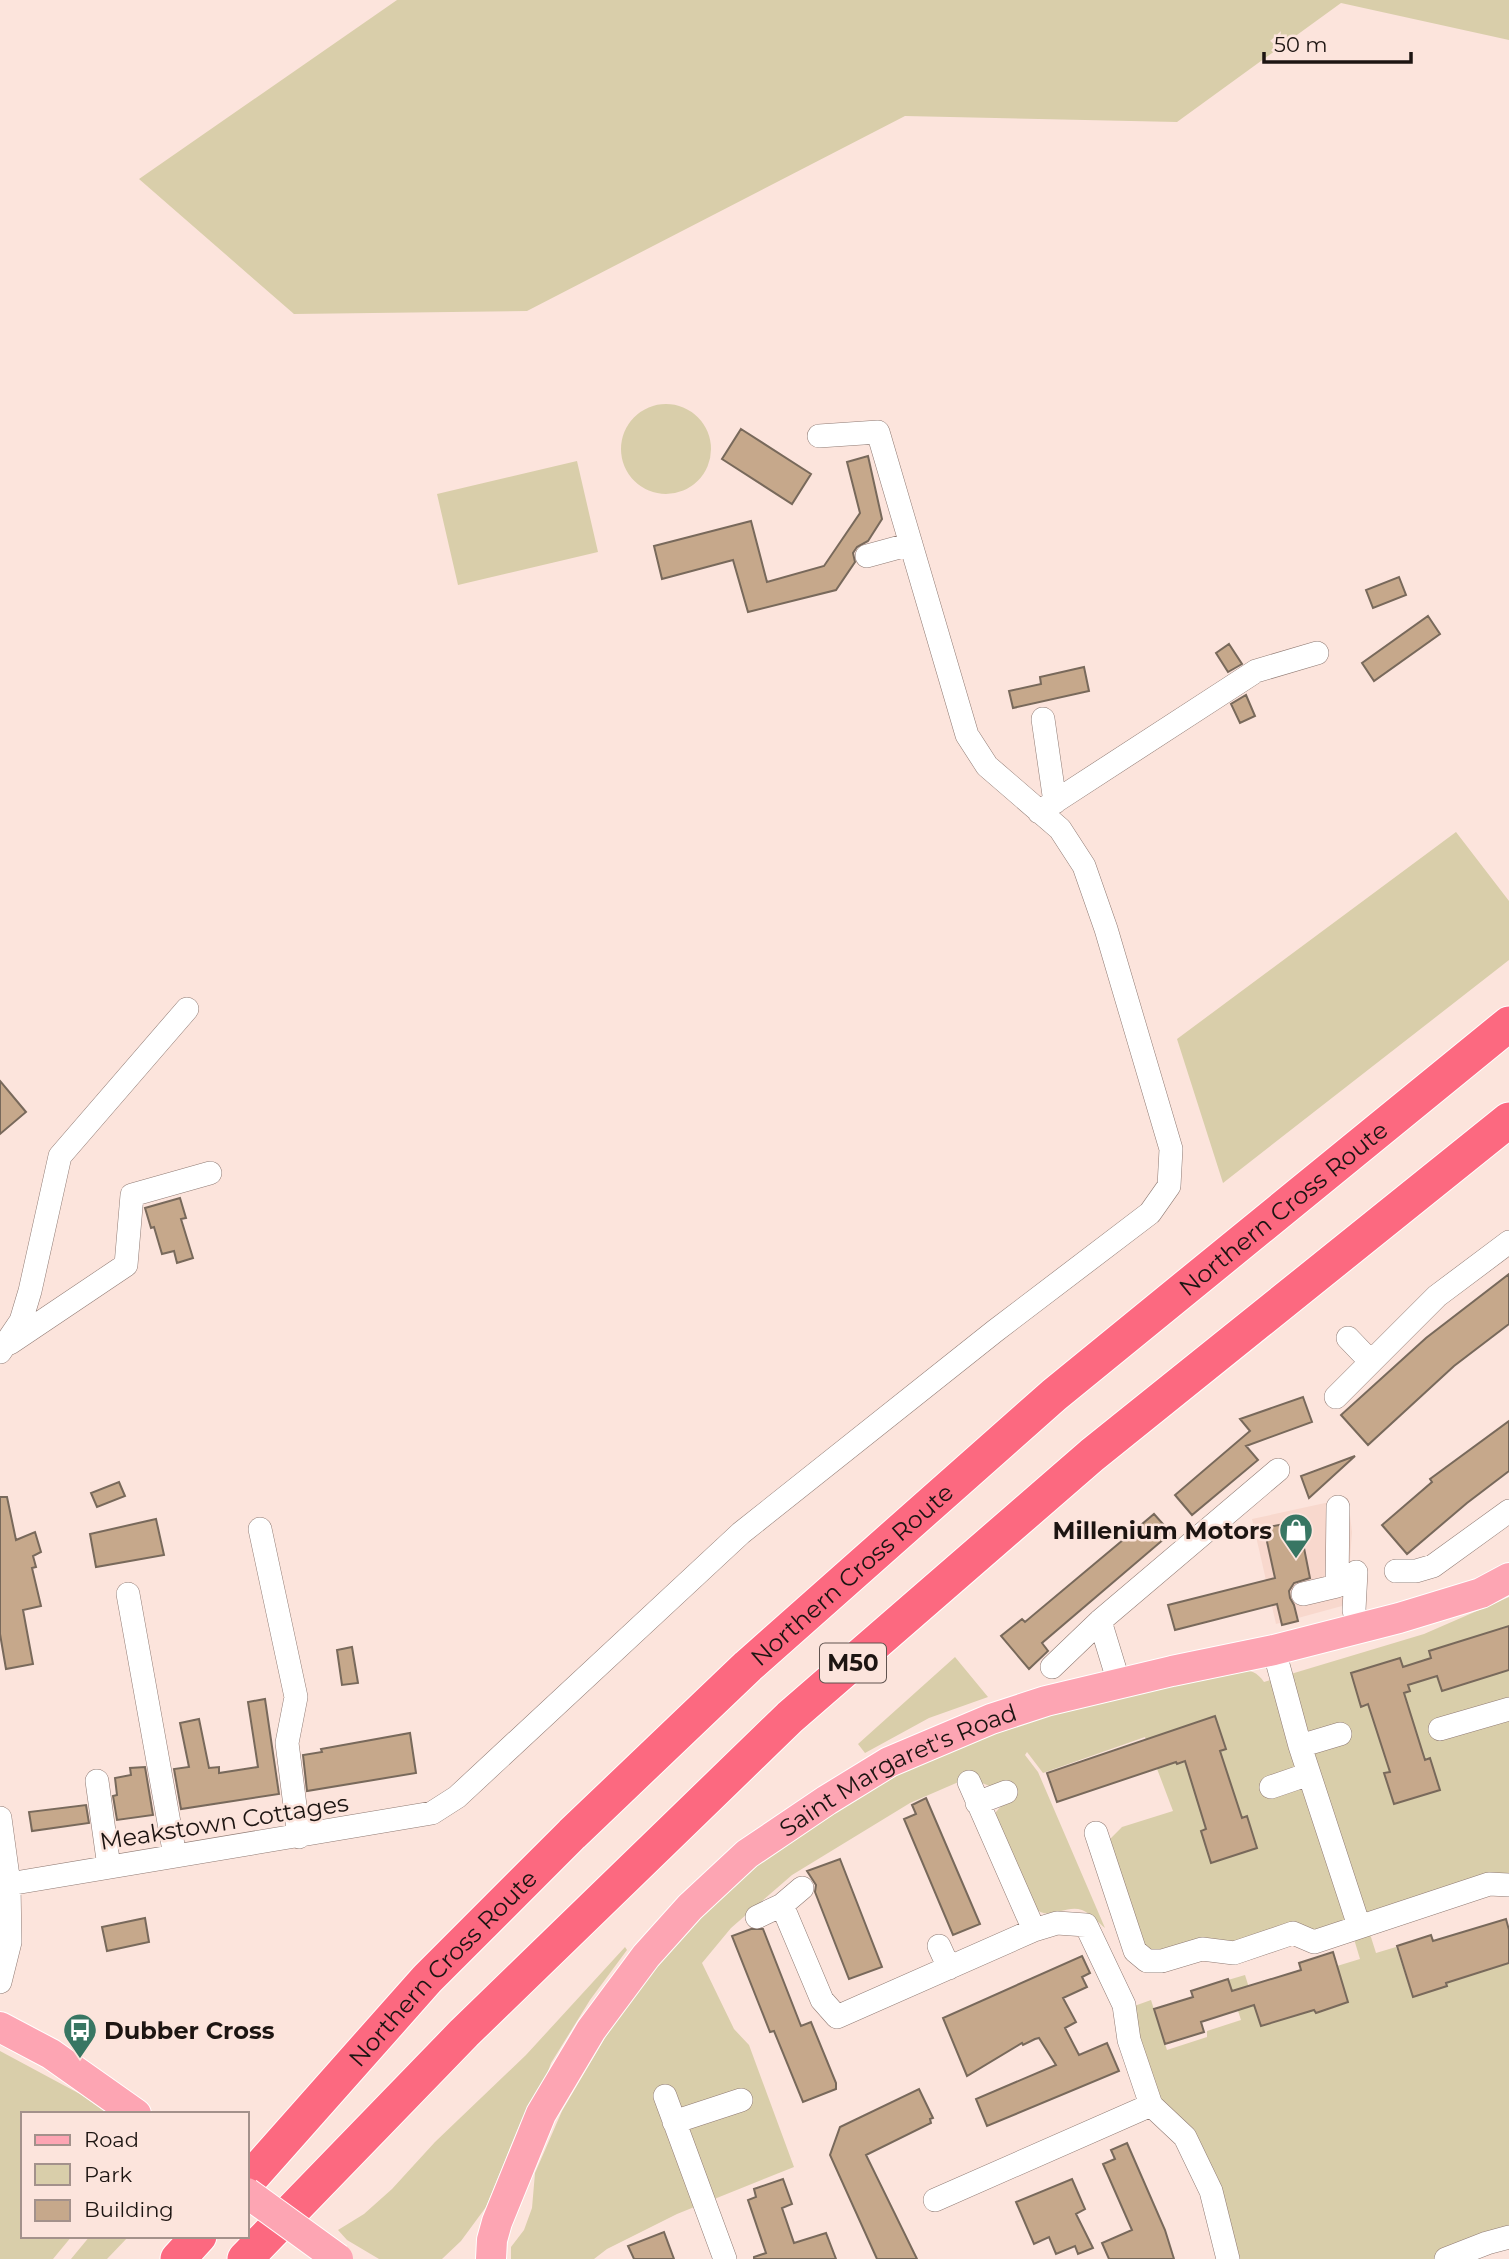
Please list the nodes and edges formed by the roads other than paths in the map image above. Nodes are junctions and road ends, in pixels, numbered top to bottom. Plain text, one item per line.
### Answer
1 (819, 436) dead end
2 (911, 544) junction
3 (867, 556) dead end
4 (1317, 653) dead end
5 (1043, 719) dead end
6 (1047, 807) junction
7 (187, 1009) dead end
8 (1509, 1024) edge
9 (1509, 1120) edge
10 (211, 1173) dead end
11 (1509, 1242) edge
12 (1348, 1338) dead end
13 (2, 1349) edge
14 (1371, 1362) junction
15 (1336, 1397) dead end
16 (1278, 1470) dead end
17 (1338, 1507) dead end
18 (1509, 1511) edge
19 (260, 1529) dead end
20 (1396, 1571) dead end
21 (1356, 1572) dead end
22 (1509, 1578) edge
23 (1346, 1591) junction
24 (128, 1594) dead end
25 (1303, 1594) dead end
26 (1100, 1621) junction
27 (1358, 1628) junction
28 (1274, 1650) junction
29 (1052, 1667) dead end
30 (1119, 1683) junction
31 (1509, 1709) edge
32 (1440, 1728) dead end
33 (1340, 1734) dead end
34 (1300, 1746) junction
35 (1310, 1774) junction
36 (97, 1781) dead end
37 (1271, 1787) dead end
38 (1006, 1792) dead end
39 (0, 1818) edge
40 (1096, 1833) dead end
41 (299, 1836) junction
42 (175, 1856) junction
43 (109, 1867) junction
44 (9, 1884) junction
45 (1509, 1885) edge
46 (802, 1888) dead end
47 (782, 1905) junction
48 (758, 1917) dead end
49 (1359, 1926) junction
50 (1034, 1930) junction
51 (939, 1946) dead end
52 (949, 1968) junction
53 (0, 1982) edge
54 (0, 2027) edge
55 (664, 2096) dead end
56 (741, 2100) dead end
57 (1151, 2105) junction
58 (133, 2112) edge
59 (674, 2122) junction
60 (248, 2181) edge
61 (248, 2194) edge
62 (935, 2200) dead end
63 (1509, 2237) edge
64 (197, 2238) edge
65 (488, 2253) edge
66 (178, 2259) edge
67 (245, 2259) edge
68 (338, 2259) edge
69 (725, 2259) edge
70 (1228, 2259) edge
71 (1446, 2259) edge

1 - 2 street, Meakstown Cottages
2 - 3 street
2 - 6 street, Meakstown Cottages
4 - 6 street
5 - 6 street
6 - 41 street, Meakstown Cottages
7 - 13 street
8 - 60 highway, Northern Cross Route / M50
9 - 67 highway, M50
10 - 13 street
11 - 14 street
12 - 14 street
14 - 15 street
16 - 26 street
17 - 23 street
18 - 20 street
19 - 41 street
21 - 23 street
22 - 27 main road, Saint Margaret's Road
23 - 25 street
23 - 27 street
24 - 42 street
26 - 29 street
26 - 30 street
27 - 28 main road, Saint Margaret's Road
28 - 30 main road, Saint Margaret's Road
28 - 34 street
30 - 65 main road, Saint Margaret's Road
31 - 32 street
33 - 34 street
34 - 35 street
35 - 37 street
35 - 49 street
36 - 43 street
38 - 50 street
39 - 44 street
40 - 49 street
41 - 42 street, Meakstown Cottages
42 - 43 street, Meakstown Cottages
43 - 44 street, Meakstown Cottages
44 - 53 street
45 - 49 street
46 - 47 street
47 - 48 street
47 - 52 street
50 - 52 street
50 - 57 street
51 - 52 street
54 - 58 main road
55 - 59 street
56 - 59 street
57 - 62 street
57 - 70 street
59 - 69 street
61 - 68 main road, bridge
63 - 71 street
64 - 66 highway

